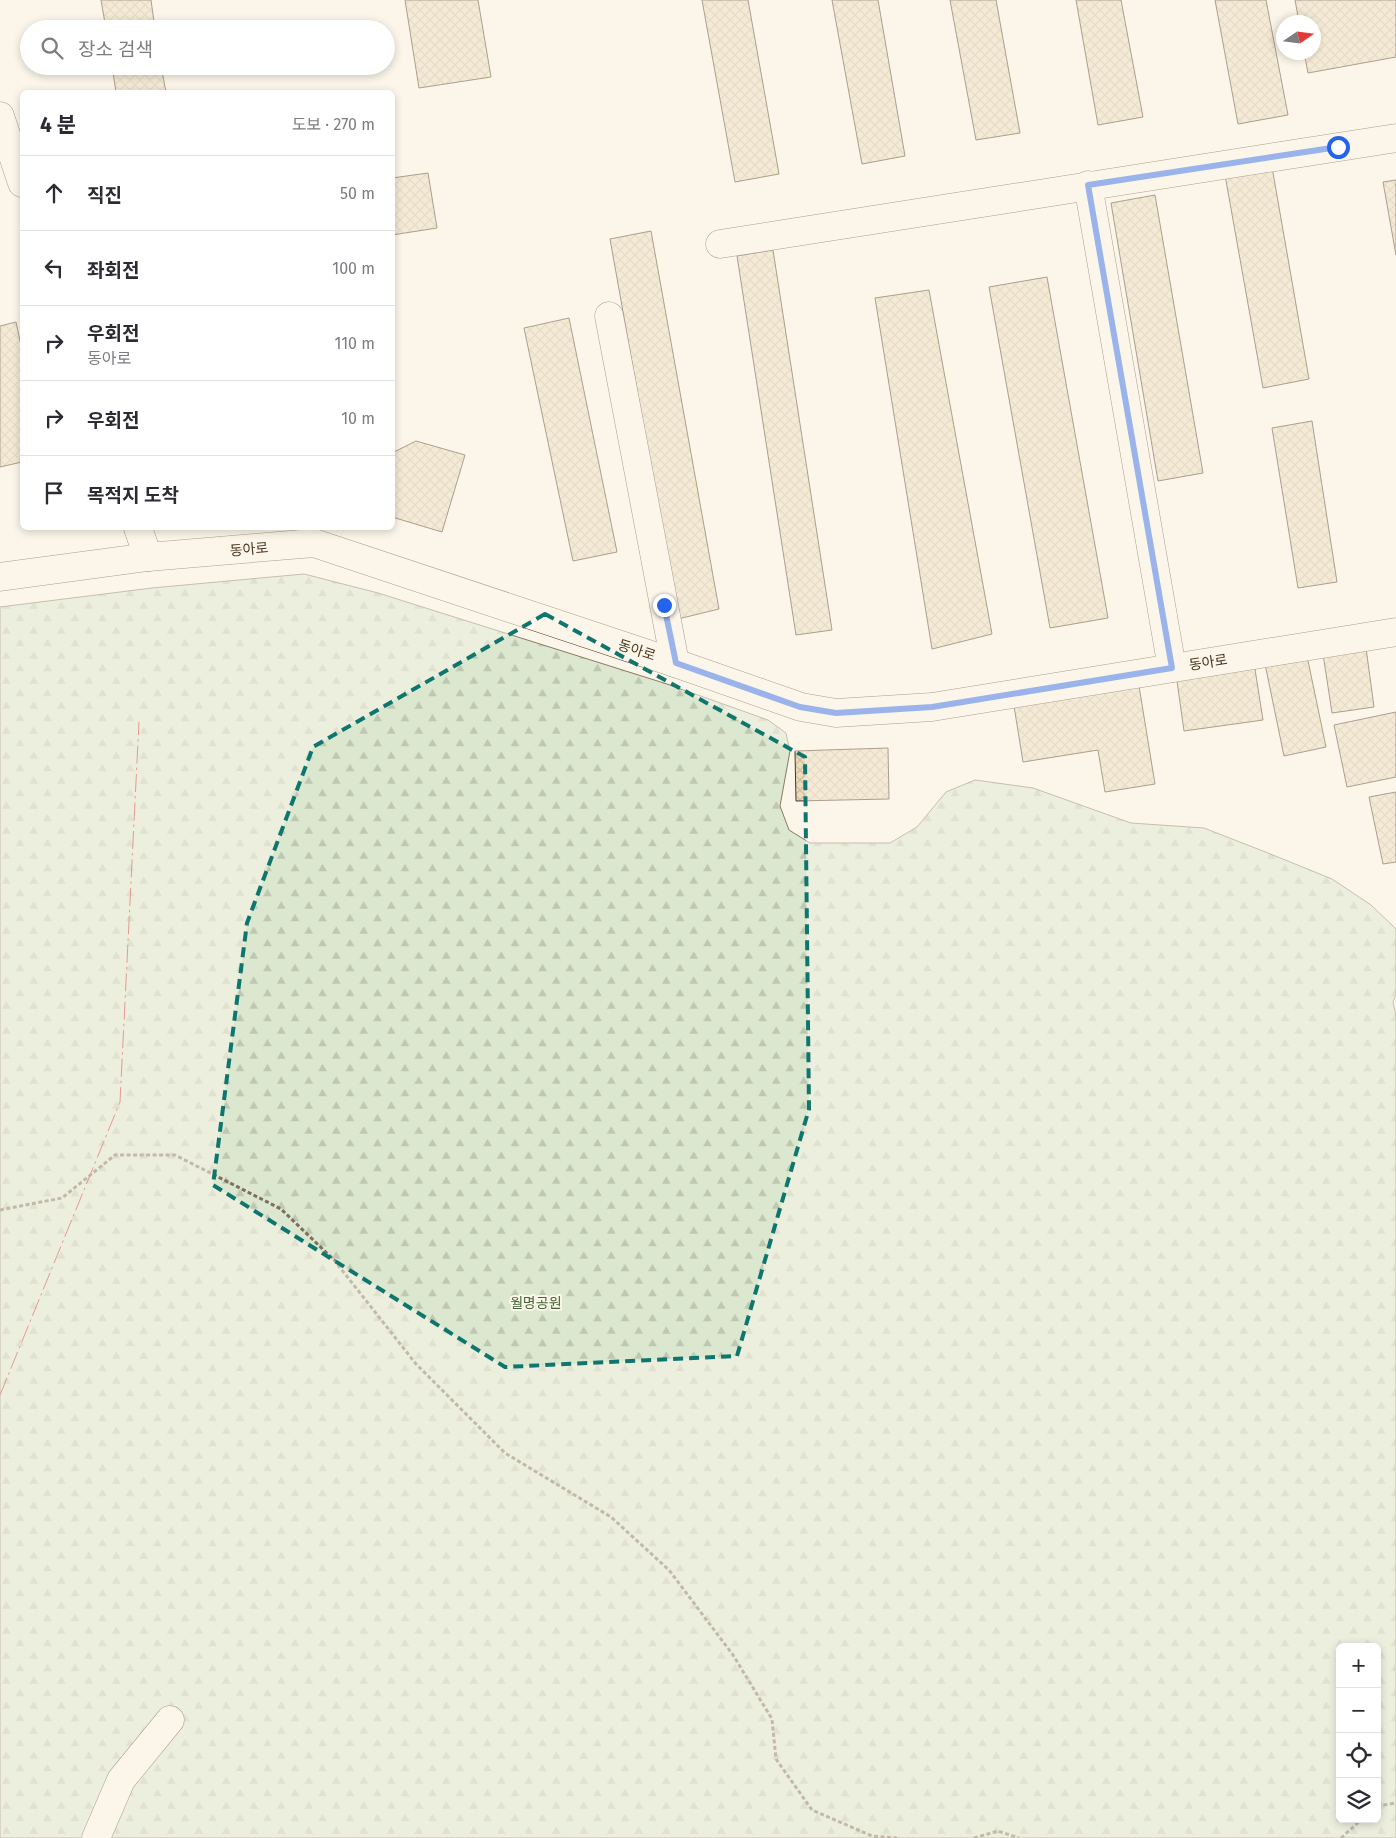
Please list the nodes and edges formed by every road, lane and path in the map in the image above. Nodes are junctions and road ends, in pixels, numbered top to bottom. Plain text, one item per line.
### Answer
1 (0, 116) edge
2 (1396, 138) edge
3 (20, 178) edge
4 (1088, 185) junction
5 (720, 244) dead end
6 (609, 316) dead end
7 (139, 530) edge
8 (148, 557) junction
9 (0, 577) edge
10 (1396, 632) edge
11 (676, 663) junction
12 (1172, 668) junction
13 (0, 1210) edge
14 (170, 1720) dead end
15 (1396, 1803) edge
16 (1381, 1805) edge
17 (1358, 1823) edge
18 (96, 1838) edge
19 (897, 1838) edge
20 (974, 1838) edge
21 (1019, 1838) edge
22 (1341, 1838) edge

1 - 3 street
2 - 4 street
4 - 5 street
4 - 12 street
6 - 11 street
7 - 8 street
8 - 9 street, 동아로
8 - 11 street, 동아로
10 - 12 street, 동아로
11 - 12 street, 동아로
13 - 19 path
14 - 18 street
15 - 16 path
17 - 22 path
20 - 21 path

